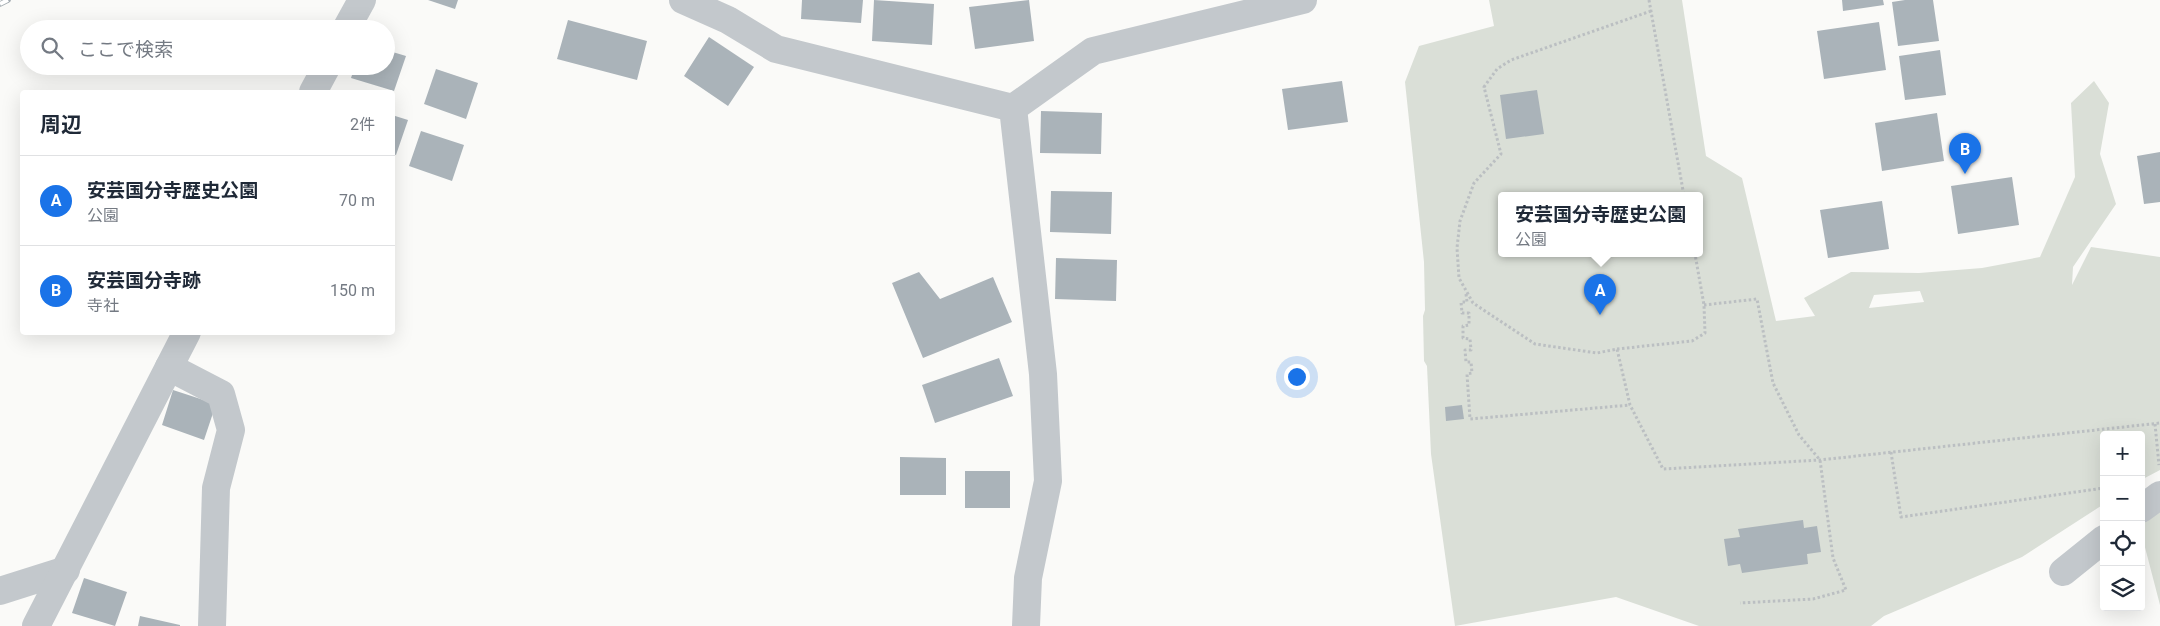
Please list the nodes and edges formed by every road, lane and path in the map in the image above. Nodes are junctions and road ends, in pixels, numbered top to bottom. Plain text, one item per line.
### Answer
1 (362, 0) edge
2 (683, 0) edge
3 (1303, 0) edge
4 (1649, 0) edge
5 (1651, 10) junction
6 (351, 20) edge
7 (322, 75) edge
8 (314, 90) edge
9 (1013, 108) junction
10 (1683, 192) edge
11 (1696, 257) edge
12 (1466, 292) junction
13 (1704, 305) junction
14 (185, 335) edge
15 (1617, 349) junction
16 (169, 367) junction
17 (1630, 405) junction
18 (2160, 423) edge
19 (2155, 424) junction
20 (1891, 452) junction
21 (1820, 460) junction
22 (2160, 483) edge
23 (2100, 489) edge
24 (2145, 504) edge
25 (2100, 541) edge
26 (66, 570) junction
27 (2063, 572) dead end
28 (0, 591) edge
29 (1740, 603) dead end
30 (36, 626) edge
31 (212, 626) edge
32 (1026, 626) edge

1 - 6 street
2 - 9 street
3 - 9 street
4 - 5 path
5 - 10 path
5 - 12 path
7 - 8 street
9 - 32 street
11 - 13 path
12 - 15 path
12 - 17 path
13 - 15 path
13 - 21 path
14 - 16 street
15 - 17 path
16 - 26 street
16 - 31 street
17 - 21 path
18 - 19 path
19 - 20 path
19 - 22 path
20 - 21 path
20 - 23 path
21 - 29 path
22 - 24 street
25 - 27 street
26 - 28 street
26 - 30 street

